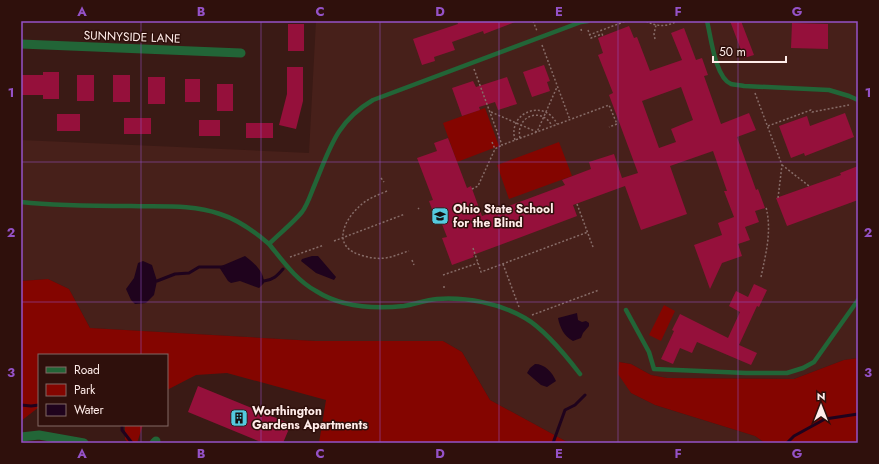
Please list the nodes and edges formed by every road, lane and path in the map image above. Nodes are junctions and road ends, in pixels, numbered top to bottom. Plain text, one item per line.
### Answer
1 (534, 21) edge
2 (588, 21) edge
3 (626, 21) edge
4 (646, 21) edge
5 (677, 21) edge
6 (707, 21) edge
7 (656, 25) junction
8 (581, 29) dead end
9 (588, 30) dead end
10 (537, 33) dead end
11 (582, 33) dead end
12 (589, 35) junction
13 (602, 36) dead end
14 (655, 39) dead end
15 (21, 44) edge
16 (541, 44) dead end
17 (241, 54) dead end
18 (474, 69) dead end
19 (557, 87) junction
20 (755, 92) dead end
21 (858, 100) edge
22 (851, 104) dead end
23 (491, 112) junction
24 (546, 112) junction
25 (544, 117) junction
26 (570, 120) junction
27 (516, 123) junction
28 (521, 125) junction
29 (557, 125) junction
30 (552, 126) junction
31 (768, 126) junction
32 (609, 127) dead end
33 (537, 132) junction
34 (520, 138) junction
35 (515, 140) junction
36 (492, 142) dead end
37 (502, 145) junction
38 (495, 148) junction
39 (782, 165) junction
40 (381, 178) dead end
41 (384, 182) dead end
42 (809, 186) dead end
43 (472, 189) dead end
44 (387, 191) dead end
45 (778, 198) dead end
46 (21, 202) edge
47 (577, 204) dead end
48 (766, 207) dead end
49 (406, 214) dead end
50 (588, 232) junction
51 (344, 238) junction
52 (334, 241) dead end
53 (269, 244) junction
54 (324, 245) dead end
55 (473, 248) dead end
56 (593, 248) dead end
57 (409, 251) dead end
58 (290, 257) dead end
59 (412, 260) dead end
60 (478, 263) junction
61 (504, 264) junction
62 (414, 265) dead end
63 (443, 275) dead end
64 (761, 277) dead end
65 (599, 290) dead end
66 (858, 300) edge
67 (520, 310) dead end
68 (626, 310) dead end
69 (530, 315) dead end
70 (580, 374) dead end
71 (21, 437) edge
72 (84, 443) edge

1 - 10 path
2 - 53 lane
3 - 12 path
4 - 7 path
5 - 7 path
6 - 21 lane
7 - 14 path
8 - 11 path
9 - 12 path
12 - 13 path
15 - 17 street, SUNNYSIDE LANE
16 - 19 path
18 - 23 path
19 - 24 path
19 - 26 path
20 - 31 path
22 - 31 path
23 - 27 path
23 - 37 path
24 - 25 path
24 - 27 path
24 - 29 path
25 - 28 path
25 - 30 path
25 - 33 path
26 - 29 path
26 - 32 path
27 - 28 path
27 - 35 path
28 - 33 path
28 - 34 path
29 - 30 path
30 - 33 path
31 - 39 path
33 - 34 path
34 - 35 path
35 - 37 path
36 - 38 path
37 - 38 path
38 - 43 path
39 - 42 path
39 - 45 path
40 - 41 path
44 - 51 path
46 - 53 lane
47 - 50 path
48 - 64 path
49 - 51 path
50 - 56 path
50 - 61 path
51 - 52 path
51 - 57 path
53 - 70 lane
54 - 58 path
55 - 60 path
59 - 62 path
60 - 61 path
60 - 63 path
61 - 67 path
65 - 69 path
66 - 68 lane
71 - 72 street

